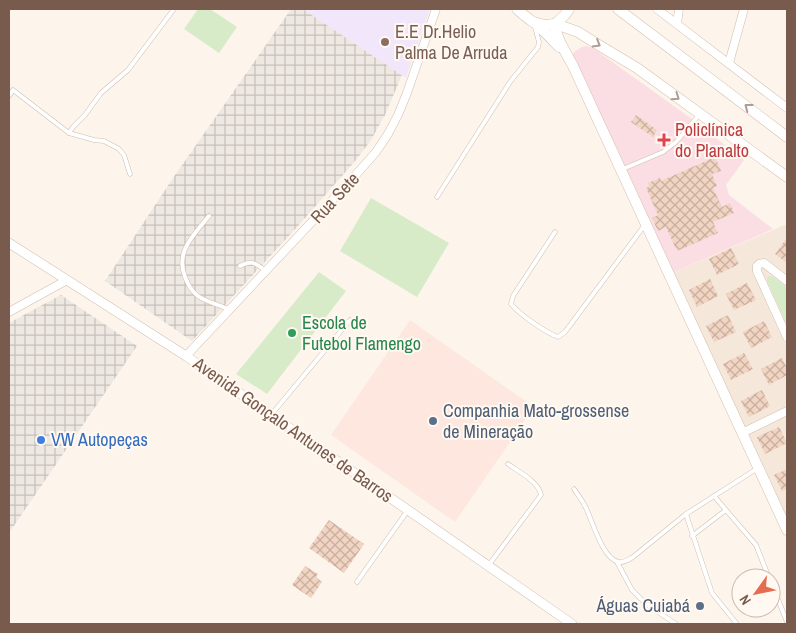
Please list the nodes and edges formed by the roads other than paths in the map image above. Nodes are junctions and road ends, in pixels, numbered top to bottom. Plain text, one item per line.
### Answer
1 (174, 9) edge
2 (436, 9) edge
3 (517, 9) edge
4 (569, 9) edge
5 (618, 9) edge
6 (657, 9) edge
7 (679, 9) edge
8 (744, 9) edge
9 (534, 22) junction
10 (554, 24) junction
11 (677, 24) junction
12 (729, 63) junction
13 (573, 66) junction
14 (9, 96) edge
15 (787, 108) edge
16 (701, 114) junction
17 (69, 133) junction
18 (787, 137) edge
19 (621, 170) junction
20 (130, 174) dead end
21 (787, 177) edge
22 (437, 197) dead end
23 (209, 216) dead end
24 (646, 224) junction
25 (555, 232) dead end
26 (9, 243) edge
27 (240, 266) dead end
28 (266, 271) junction
29 (66, 280) junction
30 (787, 281) edge
31 (230, 310) junction
32 (9, 312) edge
33 (350, 320) dead end
34 (787, 337) edge
35 (186, 356) junction
36 (787, 411) edge
37 (271, 415) junction
38 (742, 433) junction
39 (508, 464) dead end
40 (758, 468) junction
41 (574, 489) dead end
42 (714, 496) junction
43 (408, 510) junction
44 (726, 510) junction
45 (686, 514) junction
46 (787, 530) edge
47 (692, 536) junction
48 (617, 562) junction
49 (488, 566) junction
50 (765, 568) edge
51 (356, 582) dead end
52 (781, 607) edge
53 (787, 622) edge
54 (572, 624) edge
55 (676, 624) edge
56 (737, 624) edge

1 - 17 lane
2 - 28 street, Rua Sete
3 - 9 main road
4 - 10 main road
18 -> 5 main road
6 - 11 street
7 - 11 street
8 - 12 street
9 - 10 main road
9 - 13 main road
9 - 22 lane
10 - 13 main road
10 -> 16 main road
11 - 12 street
12 - 15 street
13 - 19 main road
14 - 17 lane
16 - 19 lane
16 - 21 main road
17 - 20 lane
19 - 24 main road
23 - 31 lane
24 - 25 lane
24 - 38 main road
26 - 29 street, Avenida Gonçalo Antunes de Barros
27 - 28 lane
28 - 31 street, Rua Sete
29 - 32 street
29 - 35 street, Avenida Gonçalo Antunes de Barros
30 - 34 street
31 - 35 street, Rua Sete
33 - 37 lane
35 - 37 street, Avenida Gonçalo Antunes de Barros
36 - 38 street
37 - 43 street, Avenida Gonçalo Antunes de Barros
38 - 40 main road
39 - 49 lane
40 - 42 lane
40 - 46 main road
41 - 48 lane
42 - 44 lane
42 - 45 lane
43 - 49 street, Avenida Gonçalo Antunes de Barros
43 - 51 lane
44 - 47 lane
44 - 50 lane
45 - 47 lane
45 - 48 lane
47 - 56 lane
48 - 55 lane
49 - 54 street, Avenida Gonçalo Antunes de Barros
52 - 53 lane

